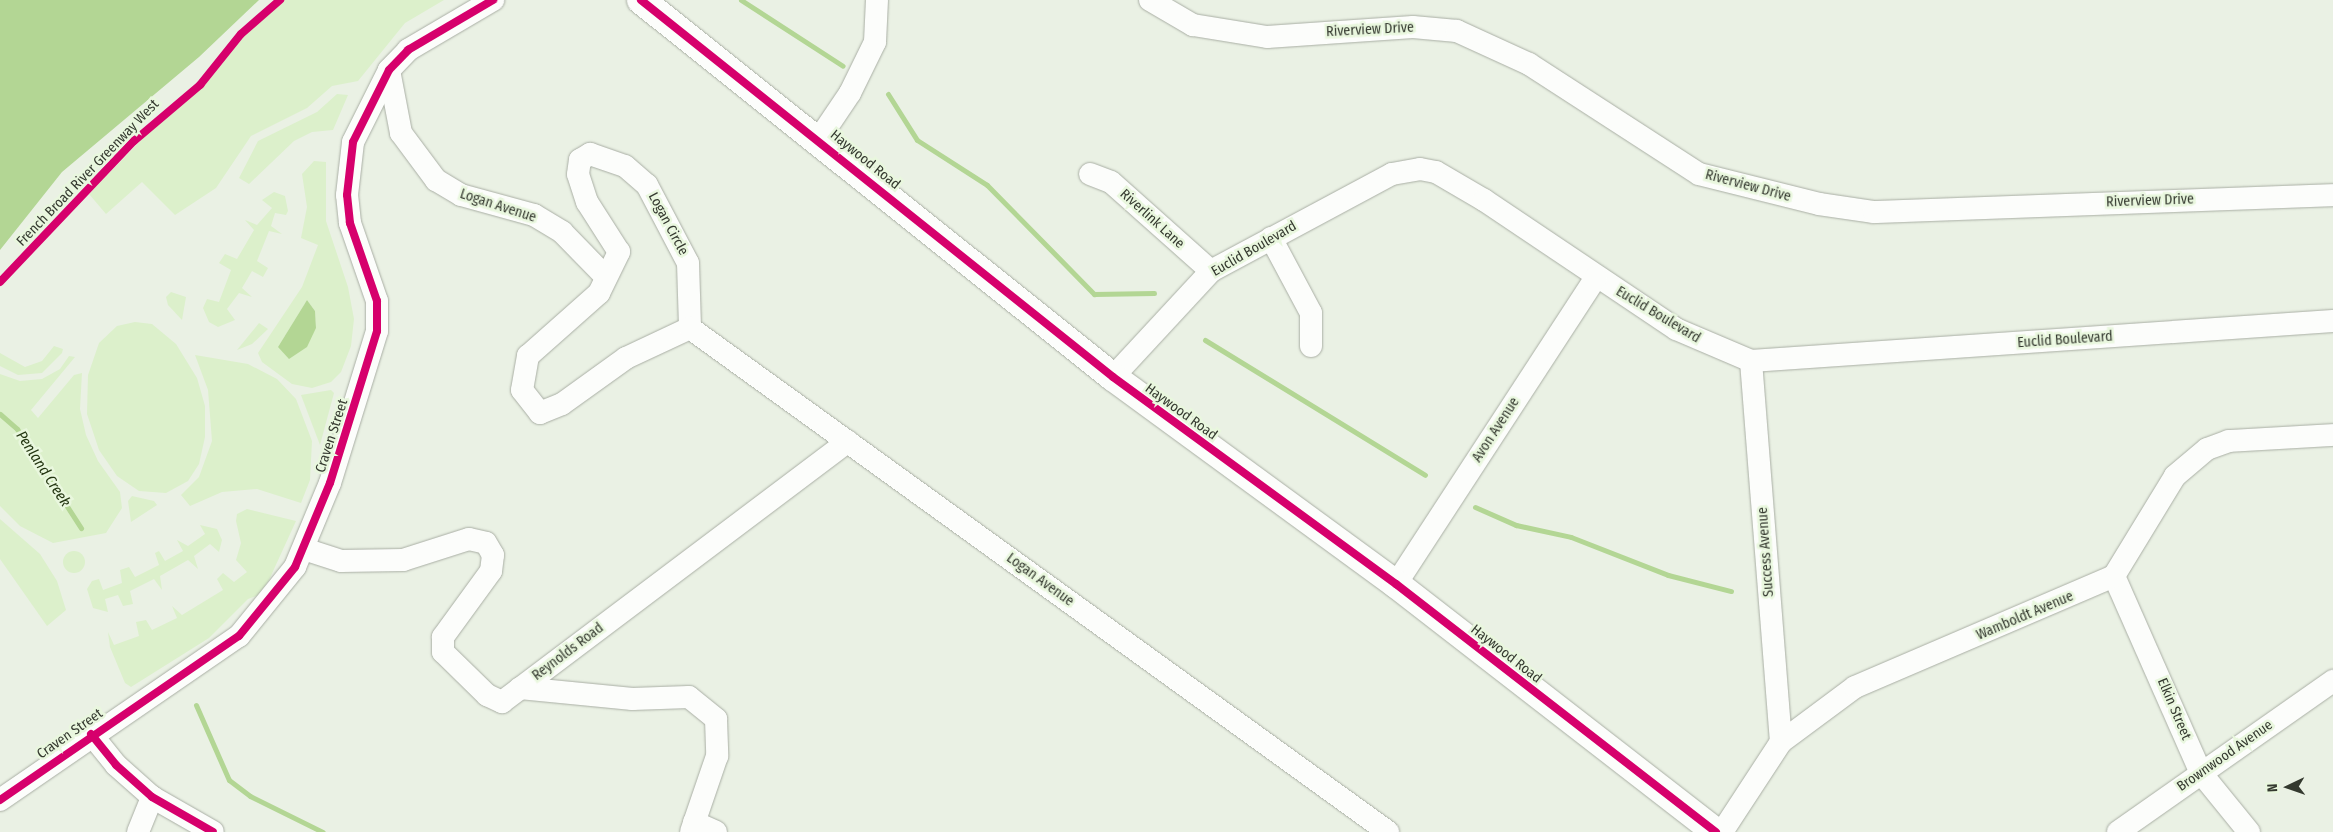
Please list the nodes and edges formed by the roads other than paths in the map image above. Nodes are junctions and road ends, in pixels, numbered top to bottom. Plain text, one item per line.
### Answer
1 (493, 0) edge
2 (641, 0) edge
3 (877, 0) edge
4 (1150, 0) edge
5 (389, 70) junction
6 (819, 139) junction
7 (1090, 174) dead end
8 (2333, 196) edge
9 (1271, 238) junction
10 (1210, 271) junction
11 (604, 276) junction
12 (1596, 277) junction
13 (2333, 321) edge
14 (690, 328) junction
15 (1311, 346) dead end
16 (1751, 361) junction
17 (1113, 377) junction
18 (2333, 435) edge
19 (848, 440) junction
20 (304, 549) junction
21 (2114, 576) junction
22 (1396, 584) junction
23 (2333, 680) edge
24 (520, 688) junction
25 (91, 734) junction
26 (1781, 742) junction
27 (2201, 773) junction
28 (152, 797) junction
29 (0, 800) edge
30 (692, 827) edge
31 (138, 832) edge
32 (213, 832) edge
33 (716, 832) edge
34 (1388, 832) edge
35 (1716, 832) edge
36 (1722, 832) edge
37 (2118, 832) edge
38 (2248, 832) edge

1 - 5 street, Craven Street
2 - 6 main road, Haywood Road
3 - 6 street
4 - 8 street, Riverview Drive
5 - 11 street, Logan Avenue
5 - 20 street, Craven Street
6 - 17 main road, Haywood Road
7 - 10 street, Riverlink Lane
9 - 10 street, Euclid Boulevard
9 - 12 street, Euclid Boulevard
9 - 15 street
10 - 17 street, Euclid Boulevard
11 - 14 street, Logan Circle
11 - 14 street, Logan Circle
12 - 16 street, Euclid Boulevard
12 - 22 street, Avon Avenue
13 - 16 street, Euclid Boulevard
14 - 19 street, Logan Avenue
16 - 26 street, Success Avenue
17 - 22 main road, Haywood Road
18 - 21 street
19 - 24 street, Reynolds Road
19 - 34 street, Logan Avenue
20 - 24 street
20 - 25 street, Craven Street
21 - 26 street, Wamboldt Avenue
21 - 27 street, Elkin Street
22 - 35 main road, Haywood Road
23 - 27 street, Brownwood Avenue
24 - 30 street, Reynolds Road
25 - 28 street
25 - 29 street, Craven Street
26 - 36 street, Wamboldt Avenue
27 - 37 street, Brownwood Avenue
27 - 38 street, Elkin Street
28 - 31 street
28 - 32 street
30 - 33 street

